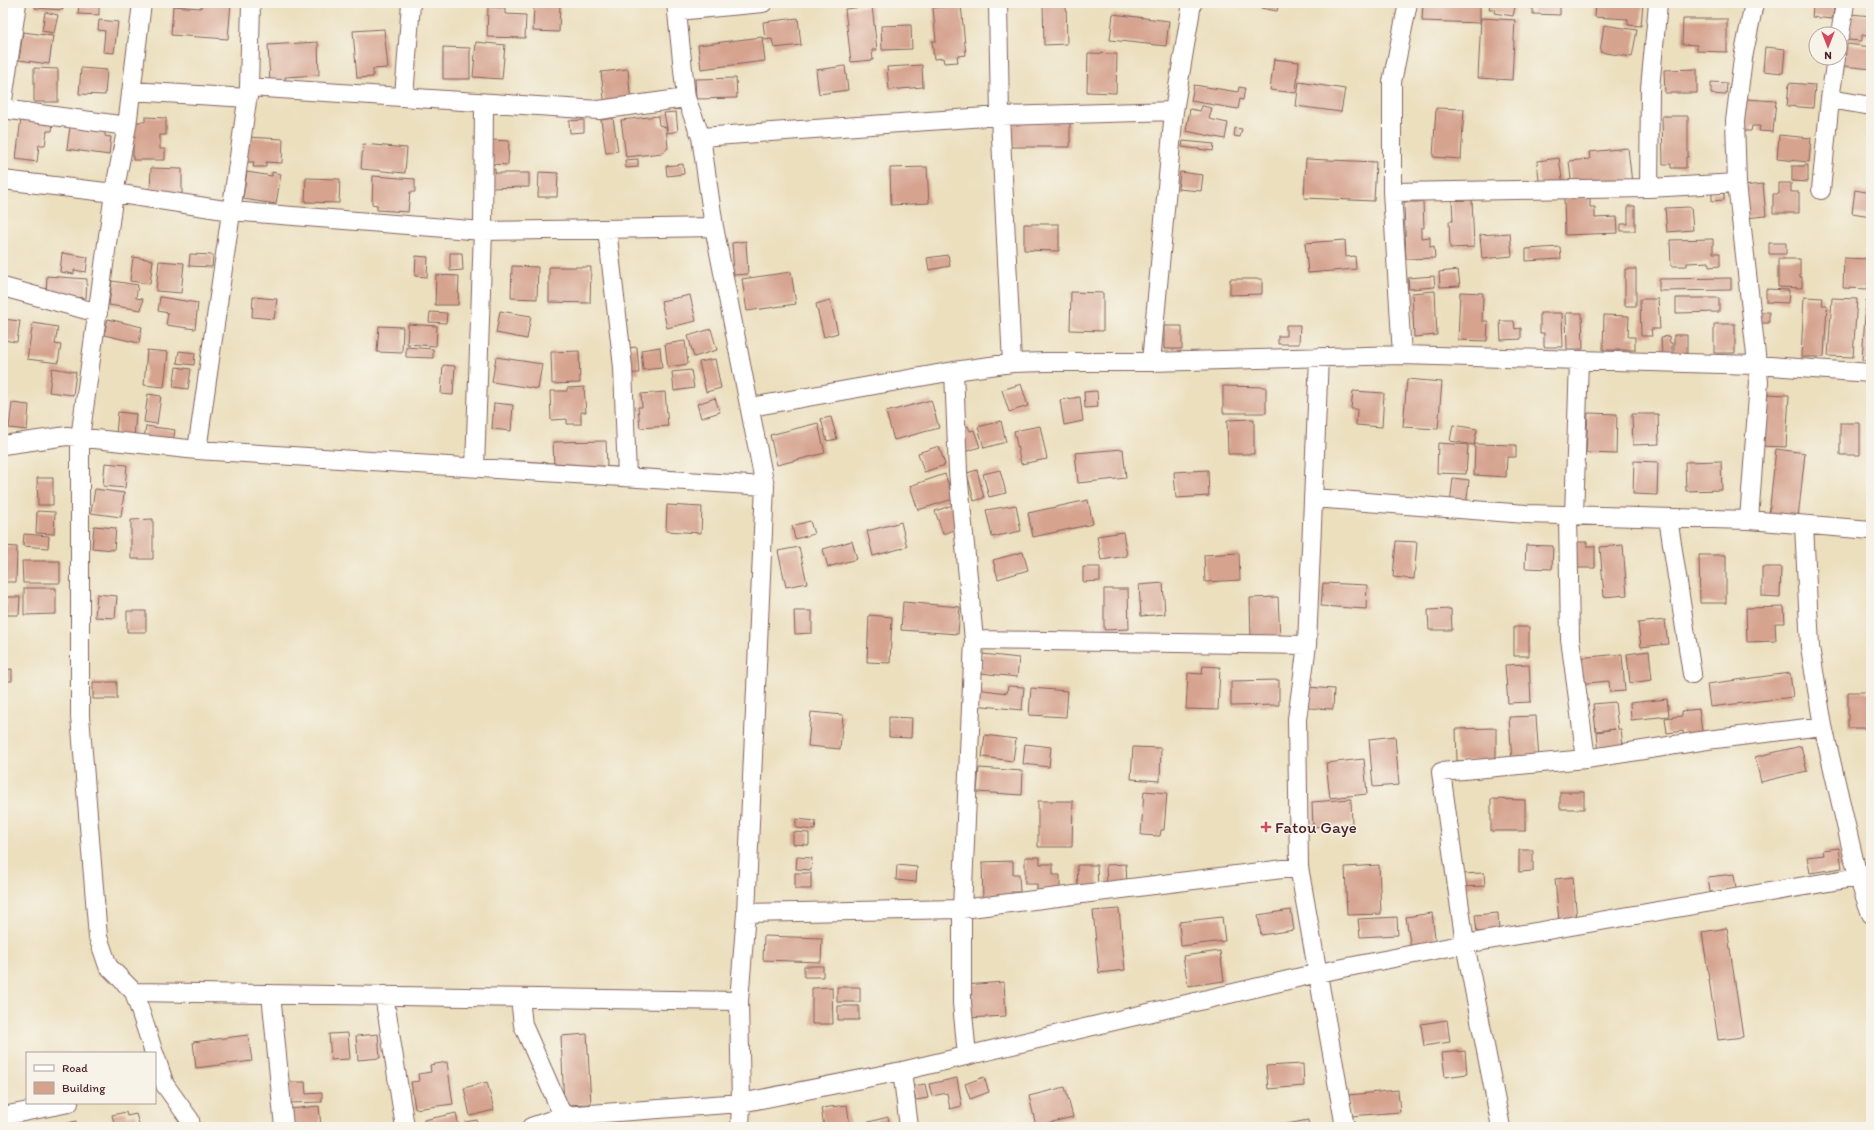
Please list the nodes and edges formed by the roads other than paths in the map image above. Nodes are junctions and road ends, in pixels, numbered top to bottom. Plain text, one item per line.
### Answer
1 (18, 3) edge
2 (142, 3) edge
3 (251, 3) edge
4 (411, 3) edge
5 (763, 3) edge
6 (998, 3) edge
7 (1192, 3) edge
8 (1408, 3) edge
9 (1658, 3) edge
10 (1754, 3) edge
11 (1845, 3) edge
12 (677, 7) edge
13 (1841, 26) edge
14 (1835, 66) edge
15 (131, 91) junction
16 (248, 93) junction
17 (404, 97) junction
18 (686, 98) junction
19 (1830, 99) junction
20 (3, 100) edge
21 (484, 103) junction
22 (1871, 106) edge
23 (3, 109) edge
24 (1174, 111) junction
25 (1000, 116) junction
26 (127, 126) junction
27 (700, 137) junction
28 (3, 180) edge
29 (1737, 183) junction
30 (1649, 188) junction
31 (1821, 190) dead end
32 (1392, 192) junction
33 (114, 193) junction
34 (231, 211) junction
35 (714, 227) junction
36 (607, 229) junction
37 (483, 231) junction
38 (3, 287) edge
39 (98, 313) junction
40 (1402, 355) junction
41 (1319, 357) junction
42 (1579, 360) junction
43 (1151, 362) junction
44 (1012, 364) junction
45 (1756, 365) junction
46 (954, 372) junction
47 (1871, 373) edge
48 (751, 408) junction
49 (80, 438) junction
50 (3, 445) edge
51 (197, 450) junction
52 (475, 468) junction
53 (627, 477) junction
54 (765, 486) junction
55 (1314, 498) junction
56 (1571, 516) junction
57 (1668, 518) junction
58 (1749, 520) junction
59 (1804, 525) junction
60 (1871, 530) edge
61 (974, 640) junction
62 (1307, 645) junction
63 (1692, 674) dead end
64 (1823, 726) junction
65 (1586, 759) junction
66 (1300, 867) junction
67 (1864, 875) edge
68 (962, 909) junction
69 (746, 914) junction
70 (1871, 914) edge
71 (1465, 944) junction
72 (1318, 973) junction
73 (134, 992) junction
74 (270, 994) junction
75 (384, 996) junction
76 (520, 998) junction
77 (739, 1001) junction
78 (154, 1052) edge
79 (967, 1056) junction
80 (156, 1060) edge
81 (902, 1071) junction
82 (160, 1086) edge
83 (741, 1103) junction
84 (64, 1104) edge
85 (3, 1116) edge
86 (563, 1116) junction
87 (191, 1127) edge
88 (284, 1127) edge
89 (404, 1127) edge
90 (531, 1127) edge
91 (740, 1127) edge
92 (909, 1127) edge
93 (1345, 1127) edge
94 (1501, 1127) edge

1 - 20 street
2 - 15 street
3 - 16 street
4 - 17 street
5 - 12 street
6 - 25 street
7 - 24 street
8 - 32 street
9 - 30 street
10 - 29 street
11 - 13 street
12 - 18 street
14 - 19 street
15 - 16 street
15 - 26 street
16 - 17 street
16 - 34 street
17 - 21 street
18 - 21 street
18 - 27 street
19 - 22 street
19 - 31 street
21 - 37 street
23 - 26 street
24 - 25 street
24 - 43 street
25 - 27 street
25 - 44 street
26 - 33 street
27 - 35 street
28 - 33 street
29 - 30 street
29 - 45 street
30 - 32 street
32 - 40 street
33 - 34 street
33 - 39 street
34 - 37 street
34 - 51 street
35 - 36 street
35 - 48 street
36 - 37 street
36 - 53 street
37 - 52 street
38 - 39 street
39 - 49 street
40 - 41 street
40 - 42 street
41 - 43 street
41 - 55 street
42 - 45 street
42 - 56 street
43 - 44 street
44 - 46 street
45 - 47 street
45 - 58 street
46 - 48 street
46 - 61 street
48 - 54 street
49 - 50 street
49 - 51 street
49 - 73 street
51 - 52 street
52 - 53 street
53 - 54 street
54 - 69 street
55 - 56 street
55 - 62 street
56 - 57 street
56 - 65 street
57 - 58 street
57 - 63 street
58 - 59 street
59 - 60 street
59 - 64 street
61 - 62 street
61 - 68 street
62 - 66 street
64 - 65 street
64 - 67 street
65 - 71 street
66 - 68 street
66 - 72 street
67 - 70 street
67 - 71 street
68 - 69 street
68 - 79 street
69 - 77 street
71 - 72 street
71 - 94 street
72 - 79 street
72 - 93 street
73 - 74 street
73 - 78 street
74 - 75 street
74 - 88 street
75 - 76 street
75 - 89 street
76 - 77 street
76 - 86 street
77 - 83 street
79 - 81 street
80 - 82 street
81 - 83 street
81 - 92 street
82 - 87 street
83 - 86 street
83 - 91 street
84 - 85 street
86 - 90 street

